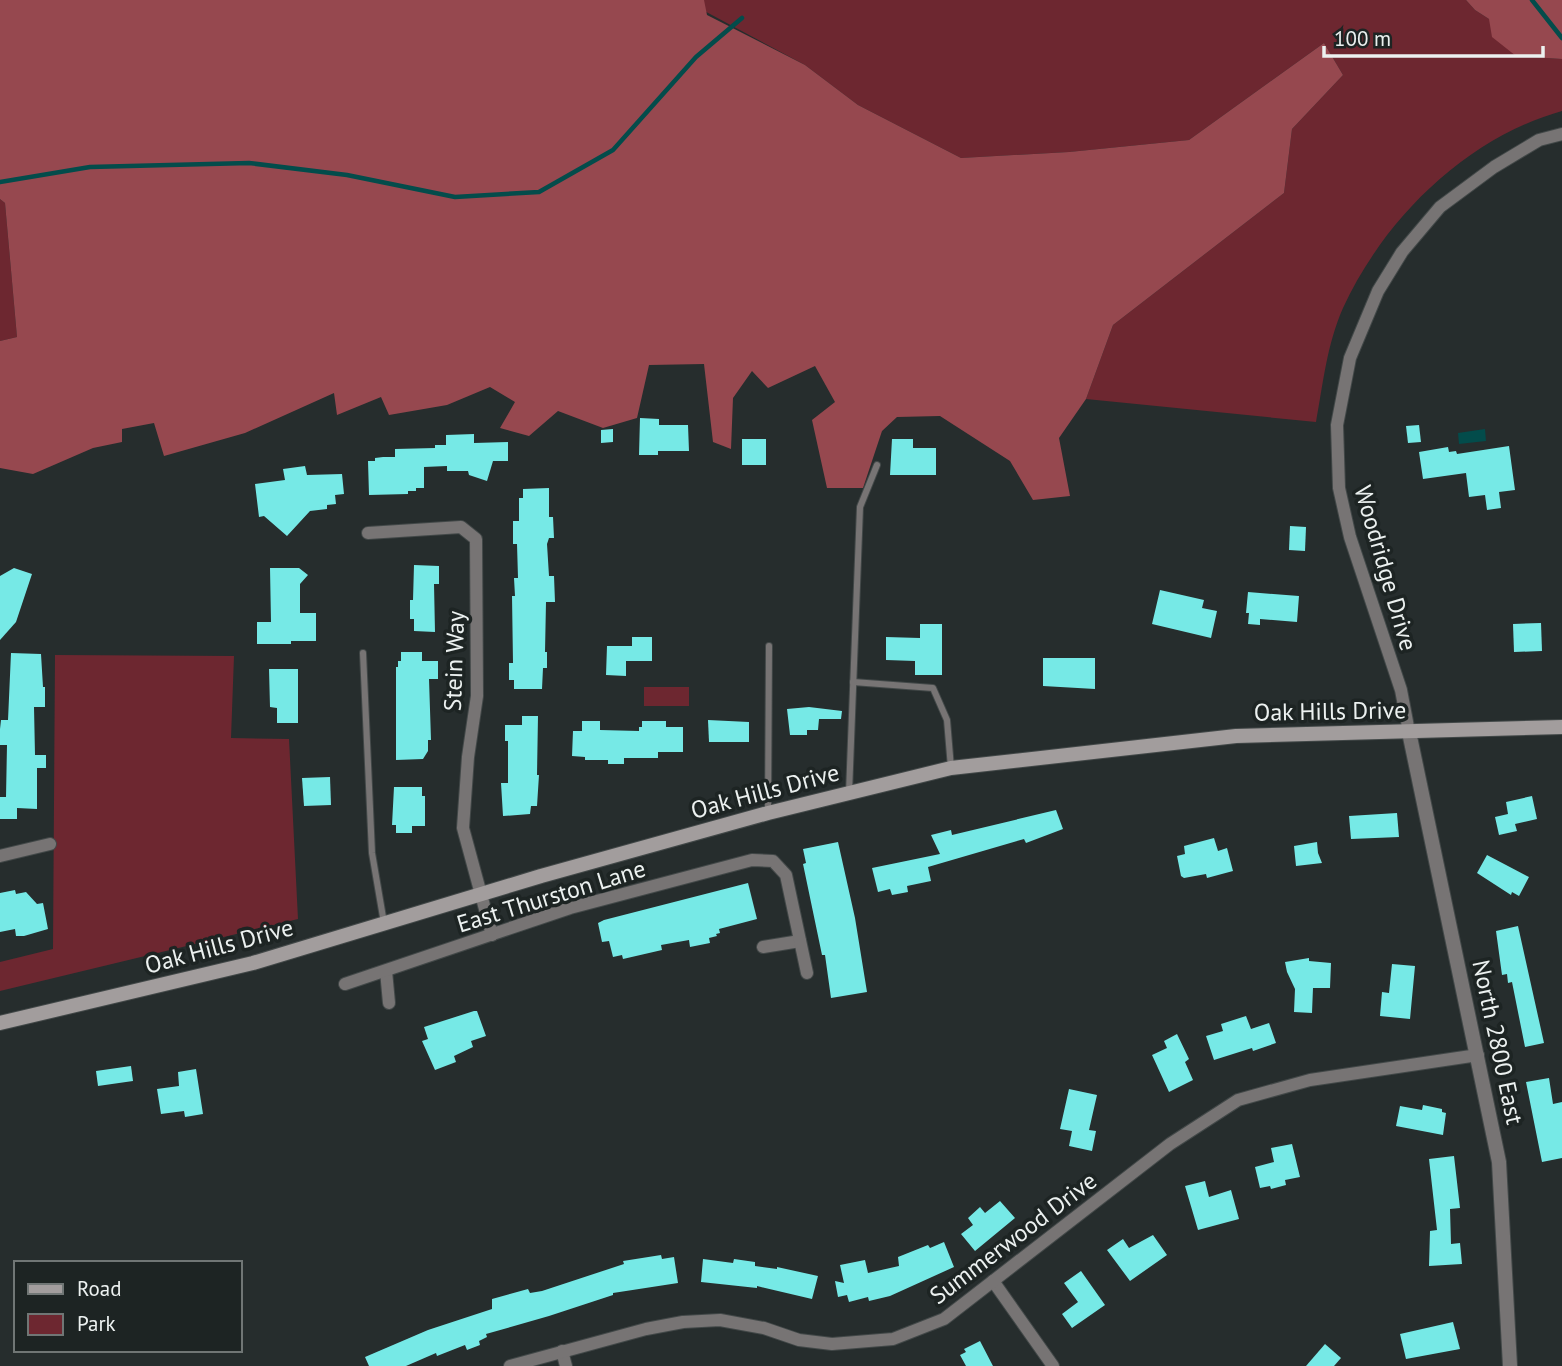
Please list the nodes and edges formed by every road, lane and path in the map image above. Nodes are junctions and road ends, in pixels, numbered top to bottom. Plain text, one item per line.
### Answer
1 (1562, 134) edge
2 (877, 465) dead end
3 (368, 533) dead end
4 (769, 646) dead end
5 (363, 653) dead end
6 (853, 682) junction
7 (1562, 727) edge
8 (1409, 732) junction
9 (951, 768) junction
10 (849, 793) junction
11 (768, 813) junction
12 (50, 844) dead end
13 (0, 856) edge
14 (480, 893) junction
15 (384, 923) junction
16 (492, 935) junction
17 (800, 941) junction
18 (763, 947) dead end
19 (386, 971) junction
20 (807, 973) dead end
21 (345, 984) dead end
22 (389, 1003) dead end
23 (0, 1023) edge
24 (1478, 1055) junction
25 (993, 1281) junction
26 (562, 1351) junction
27 (510, 1366) edge
28 (566, 1366) edge
29 (1053, 1366) edge
30 (1510, 1366) edge

1 - 8 street, Woodridge Drive
2 - 6 lane
3 - 14 street, Stein Way
4 - 11 lane
5 - 15 lane
6 - 9 lane
6 - 10 lane
7 - 8 main road, Oak Hills Drive
8 - 9 main road, Oak Hills Drive
8 - 24 street, North 2800 East
9 - 10 main road, Oak Hills Drive
10 - 11 main road, Oak Hills Drive
11 - 14 main road, Oak Hills Drive
12 - 13 street
14 - 15 main road, Oak Hills Drive
14 - 16 street
15 - 23 main road, Oak Hills Drive
16 - 17 street, East Thurston Lane
16 - 19 street, East Thurston Lane
17 - 18 street
17 - 20 street
19 - 21 street, East Thurston Lane
19 - 22 street
24 - 25 street, Summerwood Drive
24 - 30 street, North 2800 East
25 - 26 street, Summerwood Drive
25 - 29 street
26 - 27 street, Summerwood Drive
26 - 28 street

